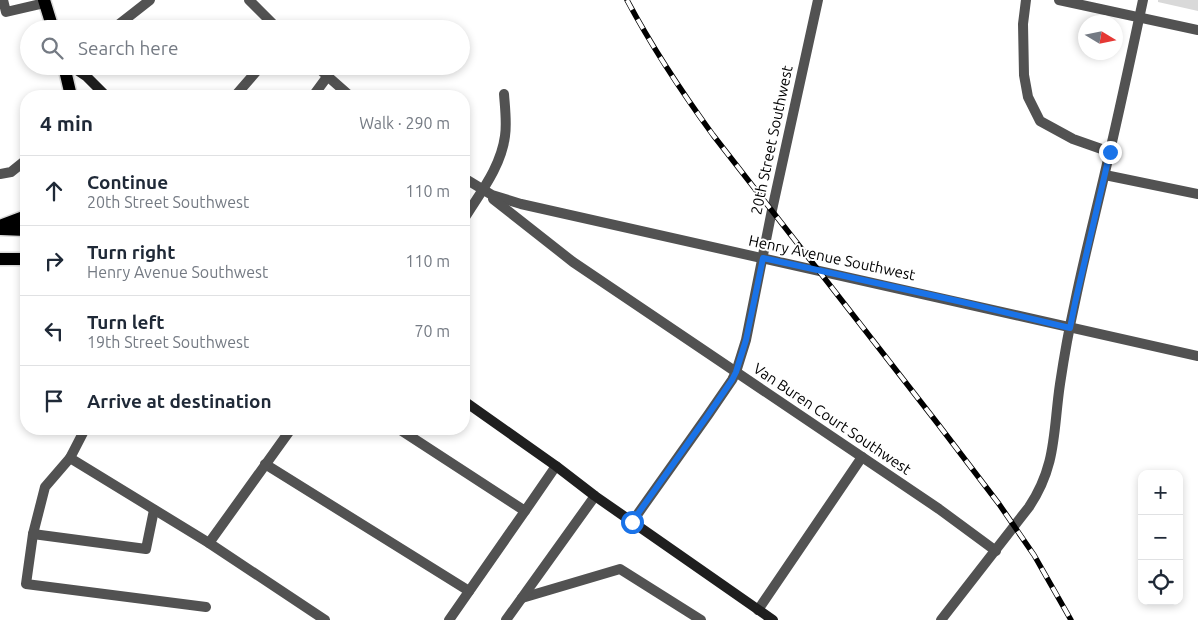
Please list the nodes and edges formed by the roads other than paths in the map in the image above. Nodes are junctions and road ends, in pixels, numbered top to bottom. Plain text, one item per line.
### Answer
1 (3, 0) edge
2 (150, 0) edge
3 (249, 0) edge
4 (818, 0) edge
5 (1026, 0) edge
6 (1058, 0) edge
7 (1143, 0) edge
8 (45, 1) edge
9 (3, 11) edge
10 (1139, 18) junction
11 (50, 20) edge
12 (124, 20) edge
13 (269, 20) edge
14 (1198, 30) edge
15 (66, 75) edge
16 (84, 75) edge
17 (254, 75) edge
18 (327, 77) joint
19 (70, 90) edge
20 (100, 90) edge
21 (240, 90) edge
22 (317, 90) edge
23 (343, 90) edge
24 (504, 94) dead end
25 (1110, 152) junction
26 (20, 165) edge
27 (0, 174) edge
28 (1105, 174) junction
29 (470, 182) edge
30 (482, 190) junction
31 (1198, 194) edge
32 (470, 209) edge
33 (20, 219) edge
34 (0, 228) edge
35 (20, 230) edge
36 (763, 258) junction
37 (0, 259) edge
38 (20, 259) edge
39 (1070, 328) junction
40 (1198, 356) edge
41 (736, 372) junction
42 (470, 405) edge
43 (82, 435) edge
44 (287, 435) edge
45 (408, 435) edge
46 (862, 457) junction
47 (70, 458) junction
48 (265, 464) junction
49 (556, 466) junction
50 (595, 496) junction
51 (154, 510) junction
52 (525, 511) junction
53 (632, 522) junction
54 (33, 534) junction
55 (209, 543) junction
56 (996, 551) junction
57 (469, 591) junction
58 (522, 598) junction
59 (206, 607) dead end
60 (758, 610) junction
61 (325, 620) edge
62 (450, 620) edge
63 (506, 620) edge
64 (701, 620) edge
65 (773, 620) edge
66 (941, 620) edge

1 - 9 street
2 - 12 street
3 - 13 street
4 - 36 street, 20th Street Southwest
5 - 25 street
6 - 10 street
7 - 10 street
8 - 9 street
8 - 11 main road
10 - 14 street
10 - 25 street
15 - 19 main road
16 - 20 main road
17 - 21 street
18 - 22 street
18 - 23 street
24 - 30 street
25 - 28 street
26 - 27 street
28 - 31 street
28 - 39 street
29 - 30 street, Henry Avenue Southwest
30 - 32 street
30 - 36 street, Henry Avenue Southwest
30 - 41 street, Van Buren Court Southwest
33 - 34 main road
34 - 35 main road
36 - 39 street, Henry Avenue Southwest
36 - 41 street, 20th Street Southwest
37 - 38 main road
39 - 40 street, Henry Avenue Southwest
39 - 56 street
41 - 46 street, Van Buren Court Southwest
41 - 53 street, 20th Street Southwest
42 - 49 main road
43 - 47 street
44 - 48 street
45 - 52 street
46 - 56 street, Van Buren Court Southwest
46 - 60 street
47 - 51 street
47 - 54 street
48 - 55 street
48 - 57 street
49 - 50 main road
49 - 52 street
50 - 53 main road
50 - 58 street
51 - 54 street
51 - 55 street
52 - 57 street
53 - 60 main road
54 - 59 street
55 - 61 street
56 - 66 street
57 - 62 street
58 - 63 street
58 - 64 street
60 - 65 main road

